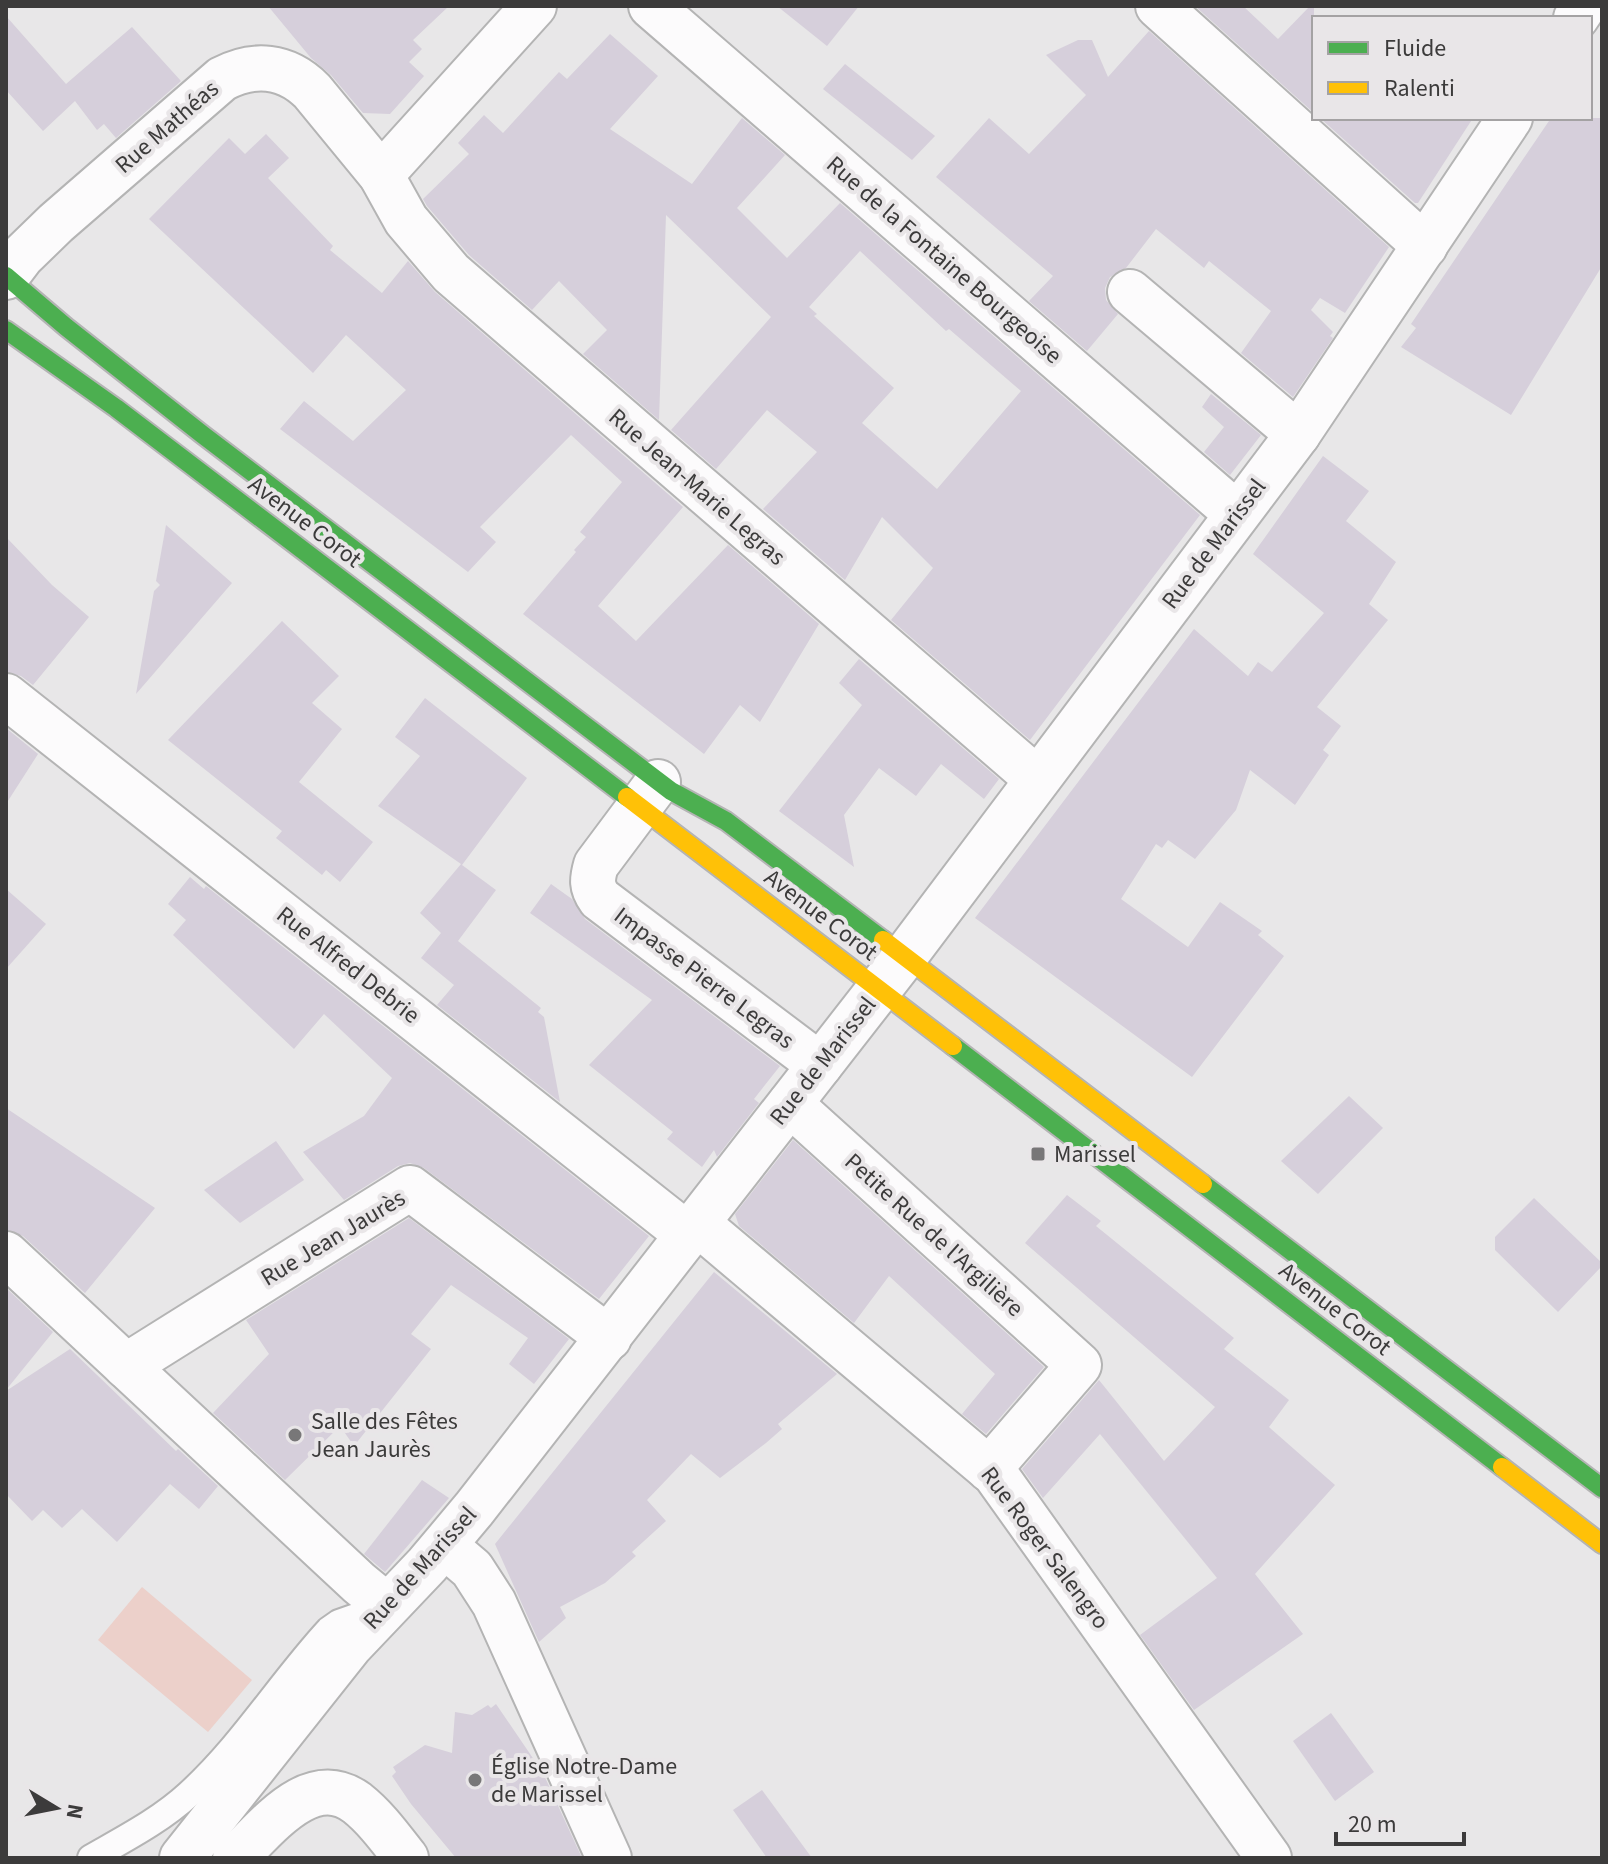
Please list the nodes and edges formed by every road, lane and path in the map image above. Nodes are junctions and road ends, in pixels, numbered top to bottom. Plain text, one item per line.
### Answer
1 (534, 6) edge
2 (651, 6) edge
3 (1158, 6) edge
4 (1509, 120) edge
5 (381, 175) junction
6 (1425, 246) junction
7 (6, 276) edge
8 (1130, 292) dead end
9 (6, 330) edge
10 (1298, 434) junction
11 (1237, 514) junction
12 (6, 696) edge
13 (1037, 779) junction
14 (648, 794) junction
15 (892, 972) junction
16 (820, 1065) junction
17 (790, 1104) junction
18 (693, 1229) junction
19 (6, 1254) edge
20 (609, 1338) junction
21 (126, 1366) junction
22 (989, 1469) junction
23 (1602, 1488) edge
24 (1602, 1544) edge
25 (445, 1546) junction
26 (387, 1606) junction
27 (91, 1858) edge
28 (182, 1858) edge
29 (235, 1858) edge
30 (406, 1858) edge
31 (609, 1858) edge
32 (1269, 1858) edge

1 - 5 street
2 - 11 street, Rue de la Fontaine Bourgeoise
3 - 6 street
4 - 6 street, Rue de Marissel
5 - 7 street, Rue Mathéas
5 - 13 street, Rue Jean-Marie Legras
6 - 10 street, Rue de Marissel
7 - 14 street, Avenue Corot
8 - 10 street
9 - 14 street, Avenue Corot
10 - 11 street, Rue de Marissel
11 - 13 street, Rue de Marissel
12 - 18 street, Rue Alfred Debrie
13 - 15 street, Rue de Marissel
14 - 15 street, Avenue Corot
14 - 15 street, Avenue Corot
14 - 16 street, Impasse Pierre Legras
15 - 16 street, Rue de Marissel
15 - 23 street, Avenue Corot
15 - 24 street, Avenue Corot
16 - 17 street, Rue de Marissel
17 - 18 street, Rue de Marissel
17 - 22 street, Petite Rue de l'Argilière
18 - 20 street, Rue de Marissel
18 - 22 street, Rue Roger Salengro
19 - 21 street
20 - 21 street, Rue Jean Jaurès
20 - 25 street, Rue de Marissel
21 - 26 street
22 - 32 street, Rue Roger Salengro
25 - 26 street, Rue de Marissel
25 - 31 street
26 - 27 lane
26 - 28 street, Rue de Marissel
29 - 30 street

